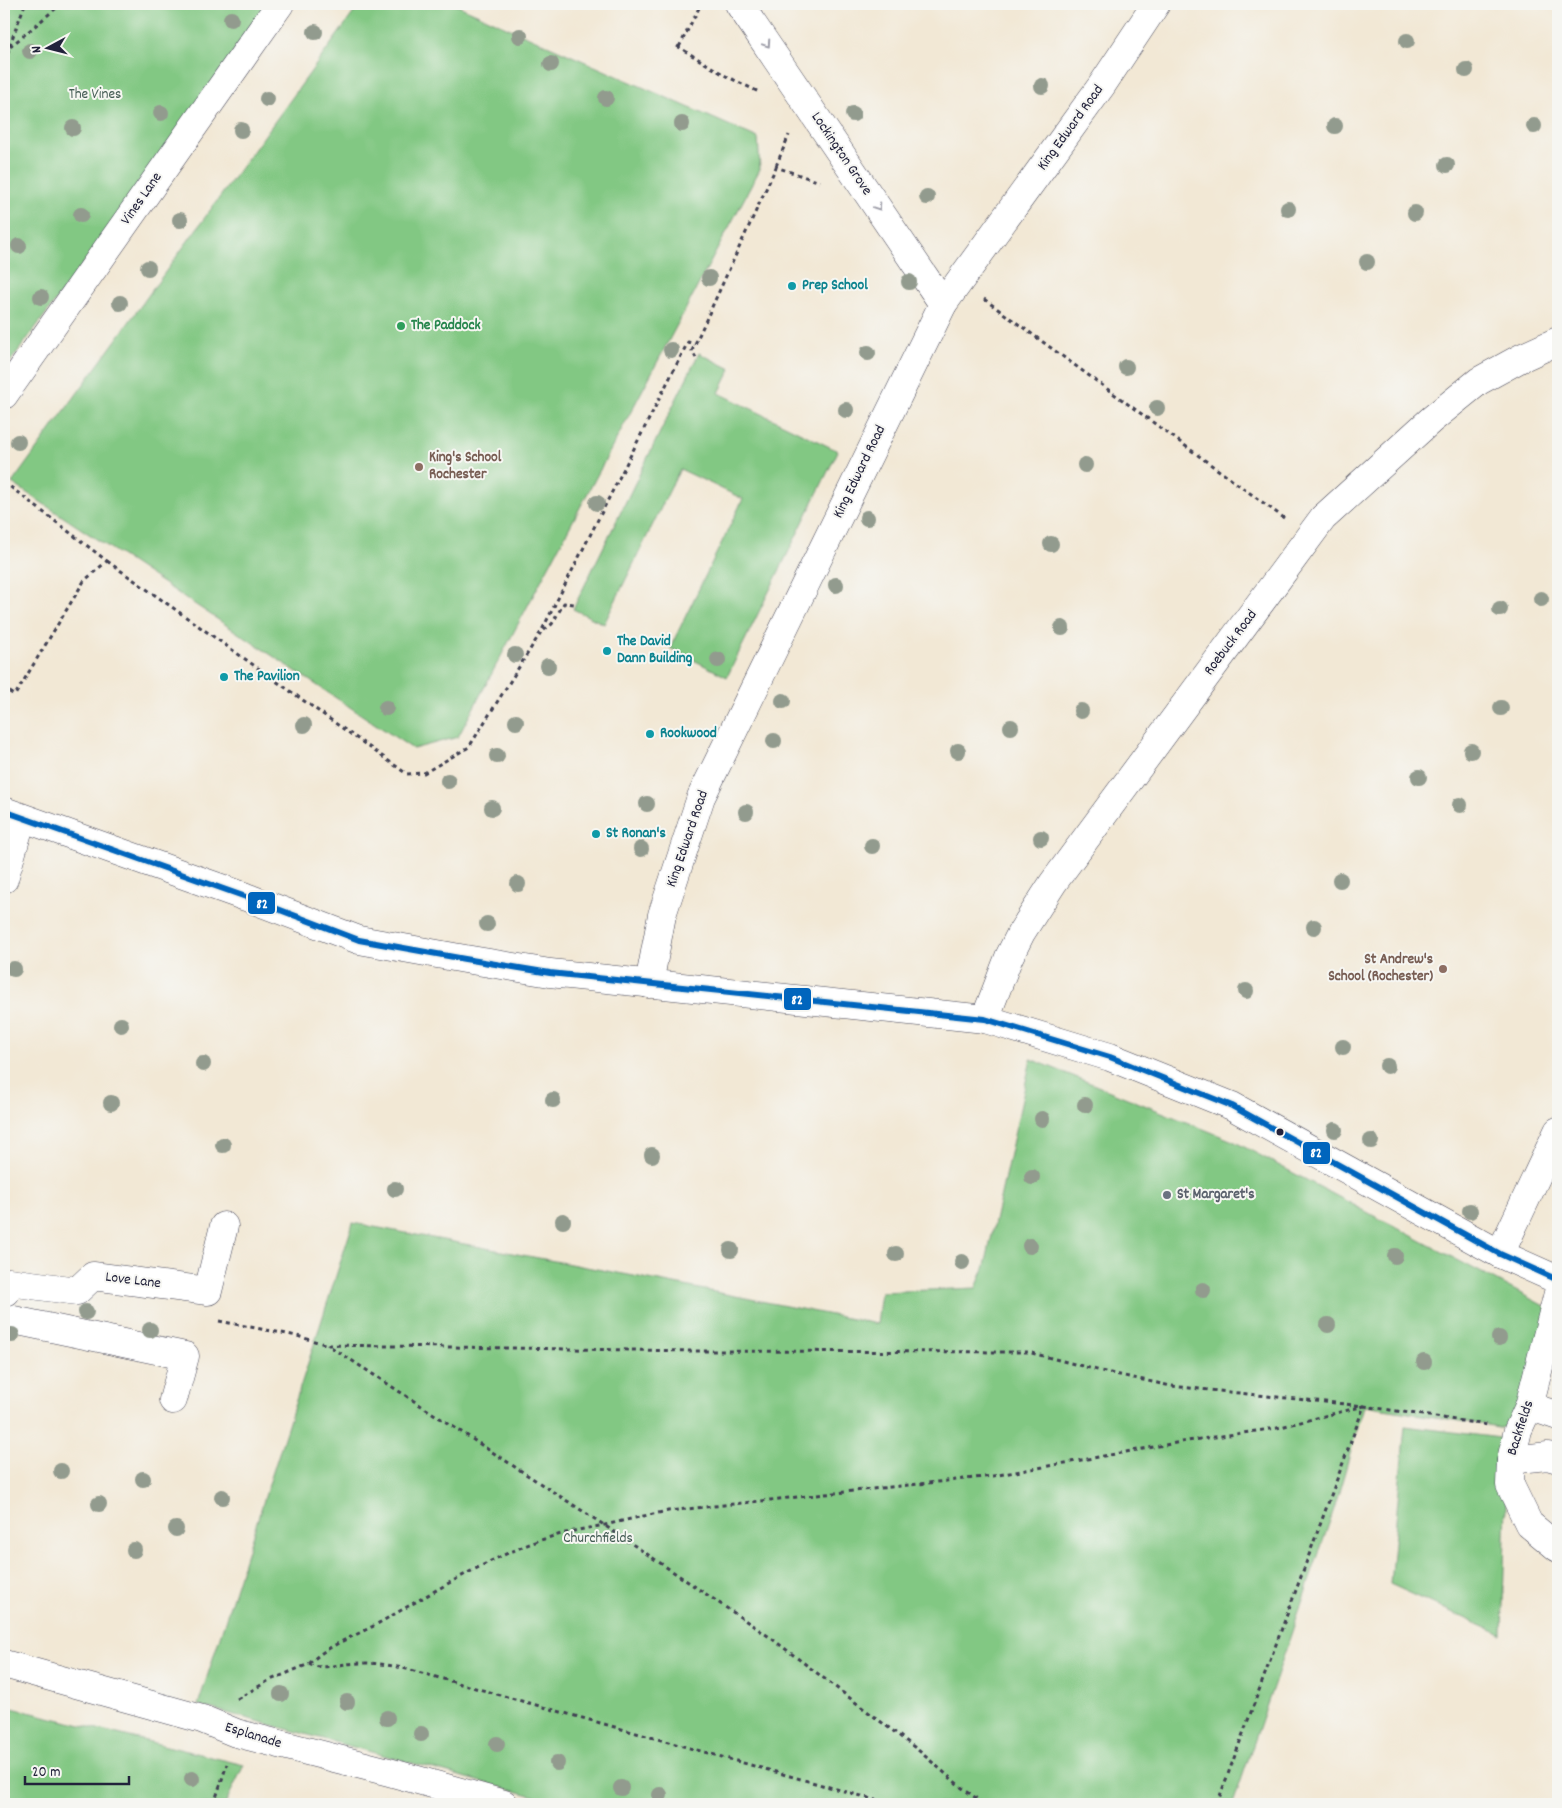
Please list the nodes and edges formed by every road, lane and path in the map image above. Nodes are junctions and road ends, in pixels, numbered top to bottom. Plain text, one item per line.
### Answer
1 (25, 4) edge
2 (61, 4) edge
3 (280, 4) edge
4 (701, 4) edge
5 (739, 4) edge
6 (1156, 4) edge
7 (9, 47) junction
8 (4, 52) edge
9 (726, 76) dead end
10 (4, 77) edge
11 (792, 127) dead end
12 (776, 166) junction
13 (827, 184) dead end
14 (960, 281) junction
15 (943, 304) junction
16 (1558, 342) edge
17 (695, 344) junction
18 (696, 358) dead end
19 (4, 395) edge
20 (4, 482) edge
21 (1310, 537) junction
22 (107, 561) junction
23 (575, 604) dead end
24 (541, 632) junction
25 (4, 689) edge
26 (13, 814) edge
27 (4, 879) edge
28 (649, 984) junction
29 (985, 1019) junction
30 (1555, 1143) edge
31 (224, 1226) dead end
32 (1500, 1254) junction
33 (1558, 1280) edge
34 (1558, 1293) edge
35 (4, 1304) edge
36 (173, 1400) dead end
37 (1364, 1406) junction
38 (1558, 1416) edge
39 (1524, 1418) junction
40 (1558, 1459) edge
41 (1510, 1460) junction
42 (604, 1525) junction
43 (1558, 1548) edge
44 (4, 1664) edge
45 (309, 1664) junction
46 (202, 1719) junction
47 (236, 1733) junction
48 (214, 1804) edge
49 (504, 1804) edge
50 (890, 1804) edge
51 (984, 1804) edge
52 (1217, 1804) edge

1 - 7 path
2 - 7 path
3 - 19 street, Vines Lane
4 - 9 path
5 -> 15 street, Lockington Grove
6 - 14 street, King Edward Road
7 - 8 path
7 - 10 path
11 - 12 path
12 - 13 path
12 - 17 path
14 - 15 street, King Edward Road
14 - 21 path
15 - 28 street, King Edward Road
16 - 21 street, Roebuck Road
17 - 18 path
17 - 24 path
20 - 22 path
21 - 29 street, Roebuck Road
22 - 24 path
22 - 25 path
23 - 24 path
26 - 27 street
26 - 28 street
28 - 29 street
29 - 32 street
30 - 32 street
31 - 35 street, Love Lane
32 - 33 street
34 - 39 street, Backfields
35 - 36 street, Love Lane
37 - 39 path
37 - 42 path
37 - 42 path
37 - 52 path
38 - 39 street
39 - 41 street, Backfields
40 - 41 street
41 - 43 street, Backfields
42 - 45 path
42 - 51 path
44 - 46 street, Esplanade
45 - 46 path
45 - 50 path
46 - 47 street, Esplanade
47 - 48 path
47 - 49 street, Esplanade

